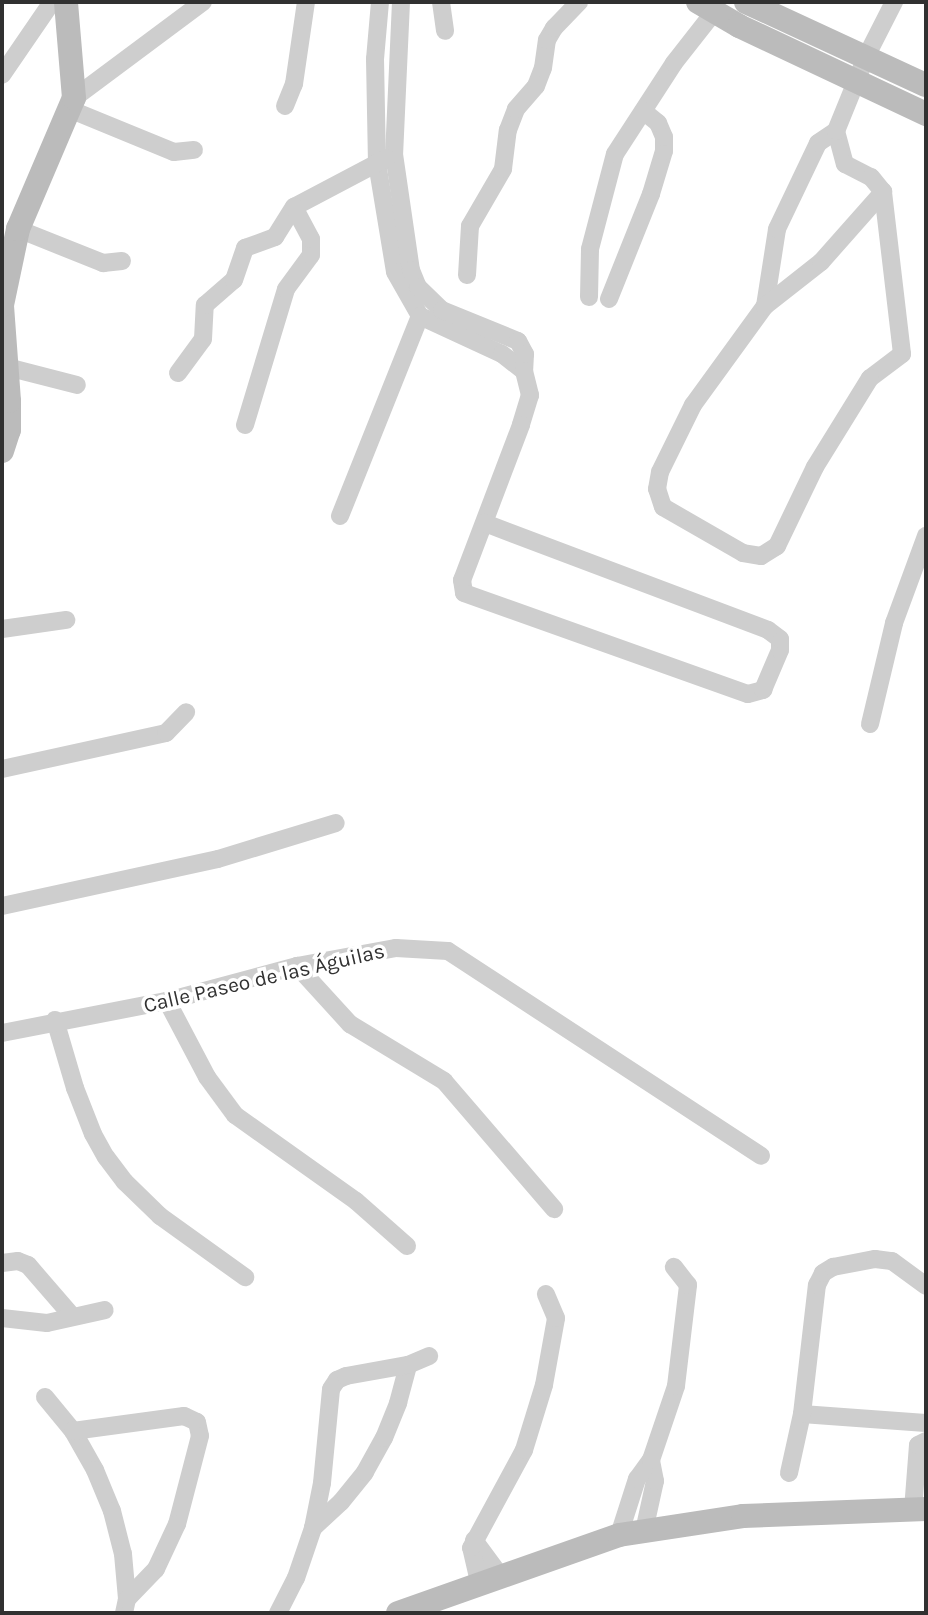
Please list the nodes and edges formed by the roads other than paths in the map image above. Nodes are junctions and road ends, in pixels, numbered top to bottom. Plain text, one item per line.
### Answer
1 (52, 2) edge
2 (66, 2) edge
3 (203, 2) edge
4 (306, 2) edge
5 (380, 2) edge
6 (401, 2) edge
7 (441, 2) edge
8 (579, 2) edge
9 (706, 7) edge
10 (892, 8) edge
11 (752, 11) edge
12 (445, 31) dead end
13 (875, 61) junction
14 (2, 75) edge
15 (926, 85) edge
16 (866, 87) junction
17 (71, 104) junction
18 (285, 106) dead end
19 (643, 111) junction
20 (926, 114) edge
21 (836, 131) junction
22 (194, 150) dead end
23 (394, 154) junction
24 (377, 163) junction
25 (883, 192) junction
26 (294, 207) junction
27 (18, 229) junction
28 (122, 261) dead end
29 (467, 275) dead end
30 (589, 297) dead end
31 (609, 299) dead end
32 (765, 306) junction
33 (432, 317) junction
34 (7, 367) junction
35 (178, 373) dead end
36 (76, 385) dead end
37 (245, 425) dead end
38 (2, 451) edge
39 (340, 516) dead end
40 (485, 523) junction
41 (926, 536) edge
42 (66, 620) dead end
43 (2, 629) edge
44 (186, 712) dead end
45 (870, 724) dead end
46 (2, 769) edge
47 (336, 823) dead end
48 (2, 906) edge
49 (297, 966) junction
50 (167, 1001) junction
51 (55, 1020) junction
52 (2, 1033) edge
53 (761, 1156) dead end
54 (554, 1209) dead end
55 (407, 1246) dead end
56 (10, 1262) edge
57 (674, 1267) dead end
58 (245, 1277) dead end
59 (926, 1286) edge
60 (546, 1294) dead end
61 (105, 1310) dead end
62 (72, 1316) junction
63 (2, 1318) edge
64 (429, 1356) dead end
65 (408, 1365) junction
66 (46, 1397) dead end
67 (802, 1414) junction
68 (926, 1423) edge
69 (73, 1431) junction
70 (926, 1441) edge
71 (651, 1460) junction
72 (789, 1473) dead end
73 (920, 1509) edge
74 (313, 1528) junction
75 (644, 1531) junction
76 (619, 1535) junction
77 (484, 1585) junction
78 (126, 1606) edge
79 (278, 1613) edge
80 (401, 1613) edge
81 (447, 1613) edge

1 - 14 street
2 - 17 street
3 - 17 street
4 - 18 street
5 - 24 street
6 - 23 street
7 - 12 street
8 - 29 street
9 - 11 street
9 - 19 street
10 - 13 street
11 - 13 street
11 - 16 street
13 - 15 street
13 - 16 street
16 - 20 street
16 - 21 street
17 - 22 street
17 - 27 street
19 - 30 street
19 - 31 street
21 - 25 street
21 - 32 street
23 - 24 street
23 - 33 street
24 - 26 street
24 - 33 street
25 - 32 street
25 - 32 street
26 - 35 street
26 - 37 street
27 - 28 street
27 - 34 street
33 - 39 street
33 - 40 street
34 - 36 street
34 - 38 street
40 - 40 street
41 - 45 street
42 - 43 street
44 - 46 street
47 - 48 street
49 - 50 street, Calle Paseo de las Águilas
49 - 53 street, Calle Paseo de las Águilas
49 - 54 street
50 - 51 street, Calle Paseo de las Águilas
50 - 55 street
51 - 52 street, Calle Paseo de las Águilas
51 - 58 street
56 - 62 street
57 - 71 street
59 - 67 street
60 - 77 street
61 - 62 street
62 - 63 street
64 - 65 street
65 - 74 street
65 - 74 street
66 - 69 street
67 - 68 street
67 - 72 street
69 - 78 street
69 - 78 street
70 - 73 street
71 - 75 street
71 - 76 street
73 - 75 street
74 - 79 street
75 - 76 street
76 - 77 street
77 - 80 street
77 - 81 street

